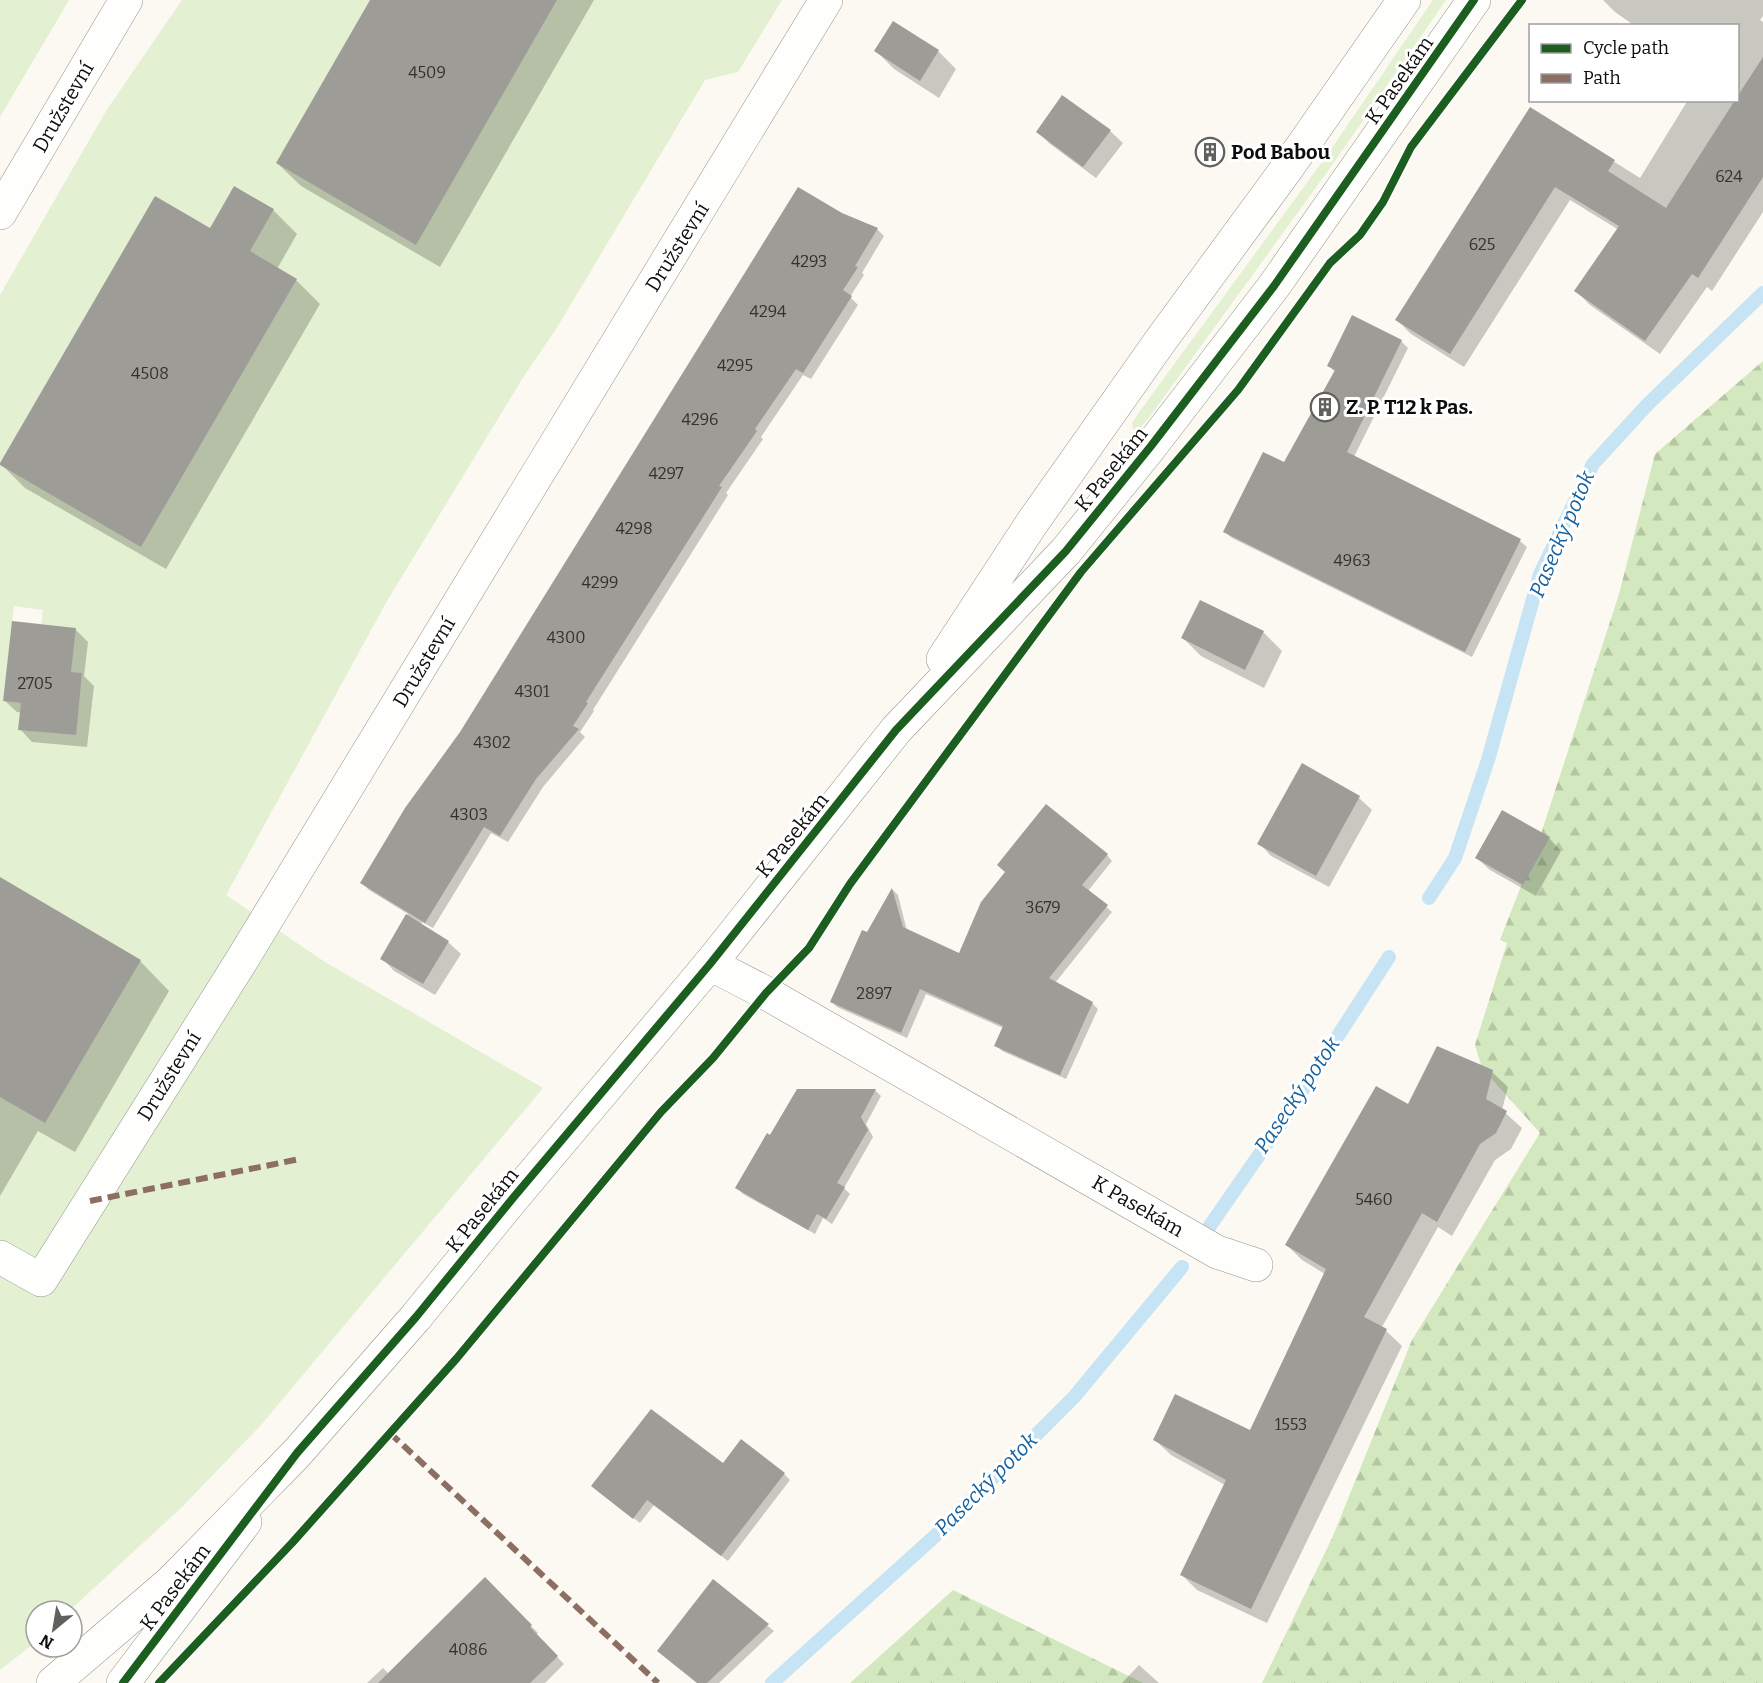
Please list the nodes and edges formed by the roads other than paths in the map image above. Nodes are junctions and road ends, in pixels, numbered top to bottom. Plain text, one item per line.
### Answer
1 (126, 0) edge
2 (826, 0) edge
3 (1404, 0) edge
4 (1474, 0) edge
5 (0, 213) edge
6 (896, 730) junction
7 (710, 964) junction
8 (0, 1257) edge
9 (1256, 1265) dead end
10 (297, 1454) junction
11 (53, 1683) edge
12 (123, 1683) edge

1 - 5 street, Družstevní
2 - 8 street, Družstevní
3 - 6 street, K Pasekám
4 - 6 street, K Pasekám
6 - 7 street, K Pasekám
7 - 9 street, K Pasekám
7 - 10 street, K Pasekám
10 - 11 street
10 - 12 street, K Pasekám

